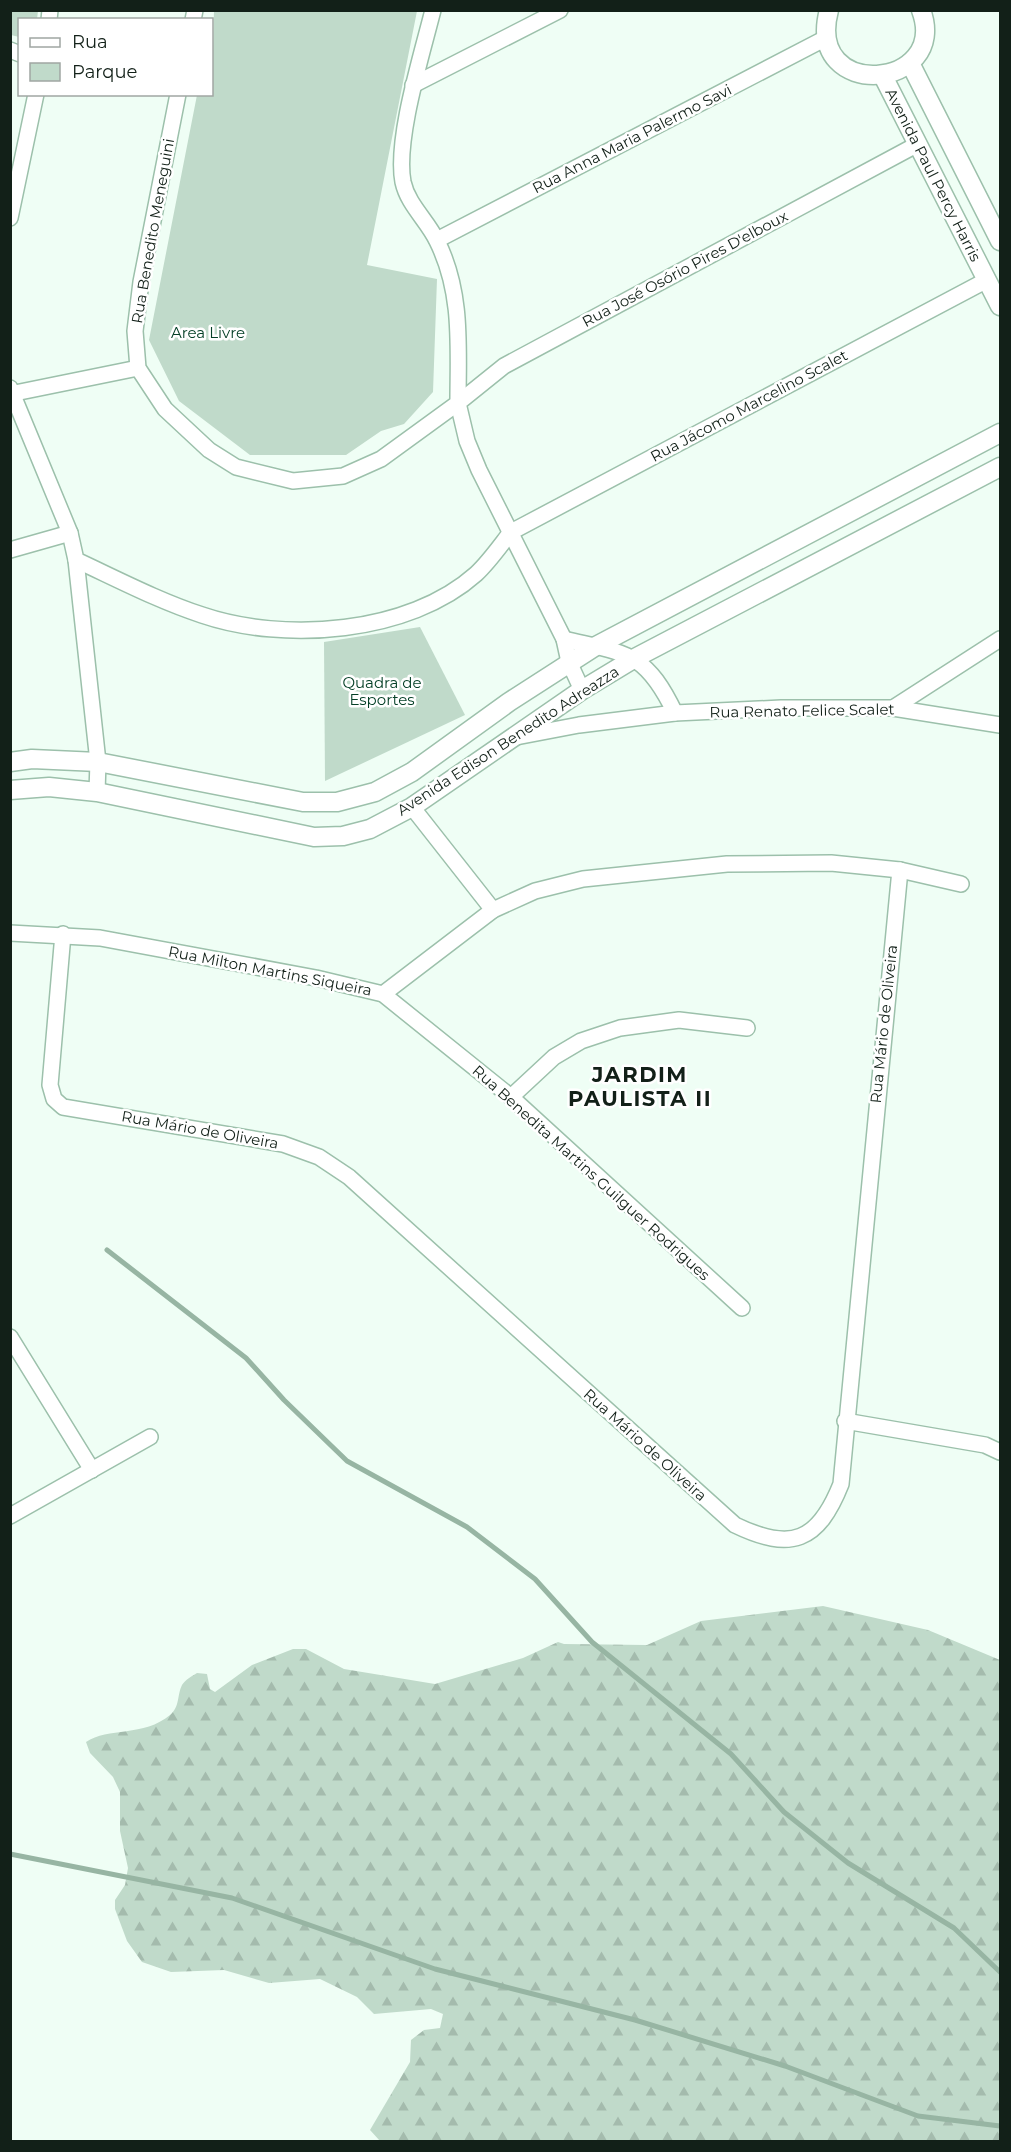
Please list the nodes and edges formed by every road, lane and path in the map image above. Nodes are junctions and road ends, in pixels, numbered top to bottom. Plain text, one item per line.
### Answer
1 (433, 10) edge
2 (560, 10) edge
3 (829, 10) edge
4 (927, 13) edge
5 (826, 38) junction
6 (910, 63) junction
7 (883, 76) junction
8 (413, 85) junction
9 (36, 96) edge
10 (178, 96) edge
11 (918, 144) junction
12 (10, 218) edge
13 (437, 240) junction
14 (1000, 242) edge
15 (987, 280) junction
16 (1000, 306) edge
17 (138, 368) junction
18 (11, 392) edge
19 (458, 403) junction
20 (1000, 433) edge
21 (1000, 467) edge
22 (512, 532) junction
23 (70, 534) junction
24 (10, 550) edge
25 (76, 560) junction
26 (564, 639) junction
27 (1000, 639) edge
28 (596, 646) junction
29 (635, 658) junction
30 (569, 662) junction
31 (582, 690) junction
32 (893, 708) junction
33 (675, 713) junction
34 (1000, 725) edge
35 (510, 738) junction
36 (10, 762) edge
37 (98, 762) junction
38 (10, 790) edge
39 (97, 792) junction
40 (412, 807) junction
41 (900, 870) junction
42 (962, 884) dead end
43 (493, 910) junction
44 (10, 933) edge
45 (63, 934) junction
46 (383, 994) junction
47 (747, 1028) dead end
48 (511, 1097) junction
49 (742, 1308) dead end
50 (10, 1337) edge
51 (845, 1421) junction
52 (150, 1437) dead end
53 (1000, 1452) edge
54 (92, 1470) junction
55 (10, 1516) edge

1 - 8 street
2 - 8 street
3 - 5 street
4 - 6 street
5 - 7 street
5 - 13 street, Rua Anna Maria Palermo Savi
6 - 7 street
6 - 14 street, Avenida Paul Percy Harris
7 - 11 street, Avenida Paul Percy Harris
8 - 13 street
9 - 12 street
10 - 17 street, Rua Benedito Meneguini
11 - 15 street, Avenida Paul Percy Harris
11 - 19 street, Rua José Osório Pires D'elboux
13 - 19 street
15 - 16 street, Avenida Paul Percy Harris
15 - 22 street, Rua Jácomo Marcelino Scalet
17 - 18 street
17 - 19 street, Rua José Osório Pires D'elboux
18 - 23 street
19 - 22 street
20 - 28 street, Avenida Edison Benedito Adreazza
21 - 29 street, Avenida Edison Benedito Adreazza
22 - 25 street
22 - 26 street
23 - 24 street
23 - 25 street
25 - 37 street
26 - 28 street
26 - 30 street
27 - 32 street
28 - 29 street
28 - 30 street, Avenida Edison Benedito Adreazza
29 - 31 street, Avenida Edison Benedito Adreazza
29 - 33 street
30 - 31 street
30 - 37 street, Avenida Edison Benedito Adreazza
31 - 35 street, Avenida Edison Benedito Adreazza
32 - 33 street, Rua Renato Felice Scalet
32 - 34 street, Rua Renato Felice Scalet
33 - 35 street, Rua Renato Felice Scalet
35 - 40 street, Avenida Edison Benedito Adreazza
36 - 37 street, Avenida Edison Benedito Adreazza
37 - 39 street
38 - 39 street, Avenida Edison Benedito Adreazza
39 - 40 street, Avenida Edison Benedito Adreazza
40 - 43 street
41 - 42 street, Rua Milton Martins Siqueira
41 - 43 street, Rua Milton Martins Siqueira
41 - 51 street, Rua Mário de Oliveira
43 - 46 street, Rua Milton Martins Siqueira
44 - 45 street, Rua Milton Martins Siqueira
45 - 46 street, Rua Milton Martins Siqueira
45 - 51 street, Rua Mário de Oliveira
46 - 48 street, Rua Benedita Martins Guilguer Rodrigues
47 - 48 street
48 - 49 street, Rua Benedita Martins Guilguer Rodrigues
50 - 54 street
51 - 53 street
52 - 54 street
54 - 55 street

